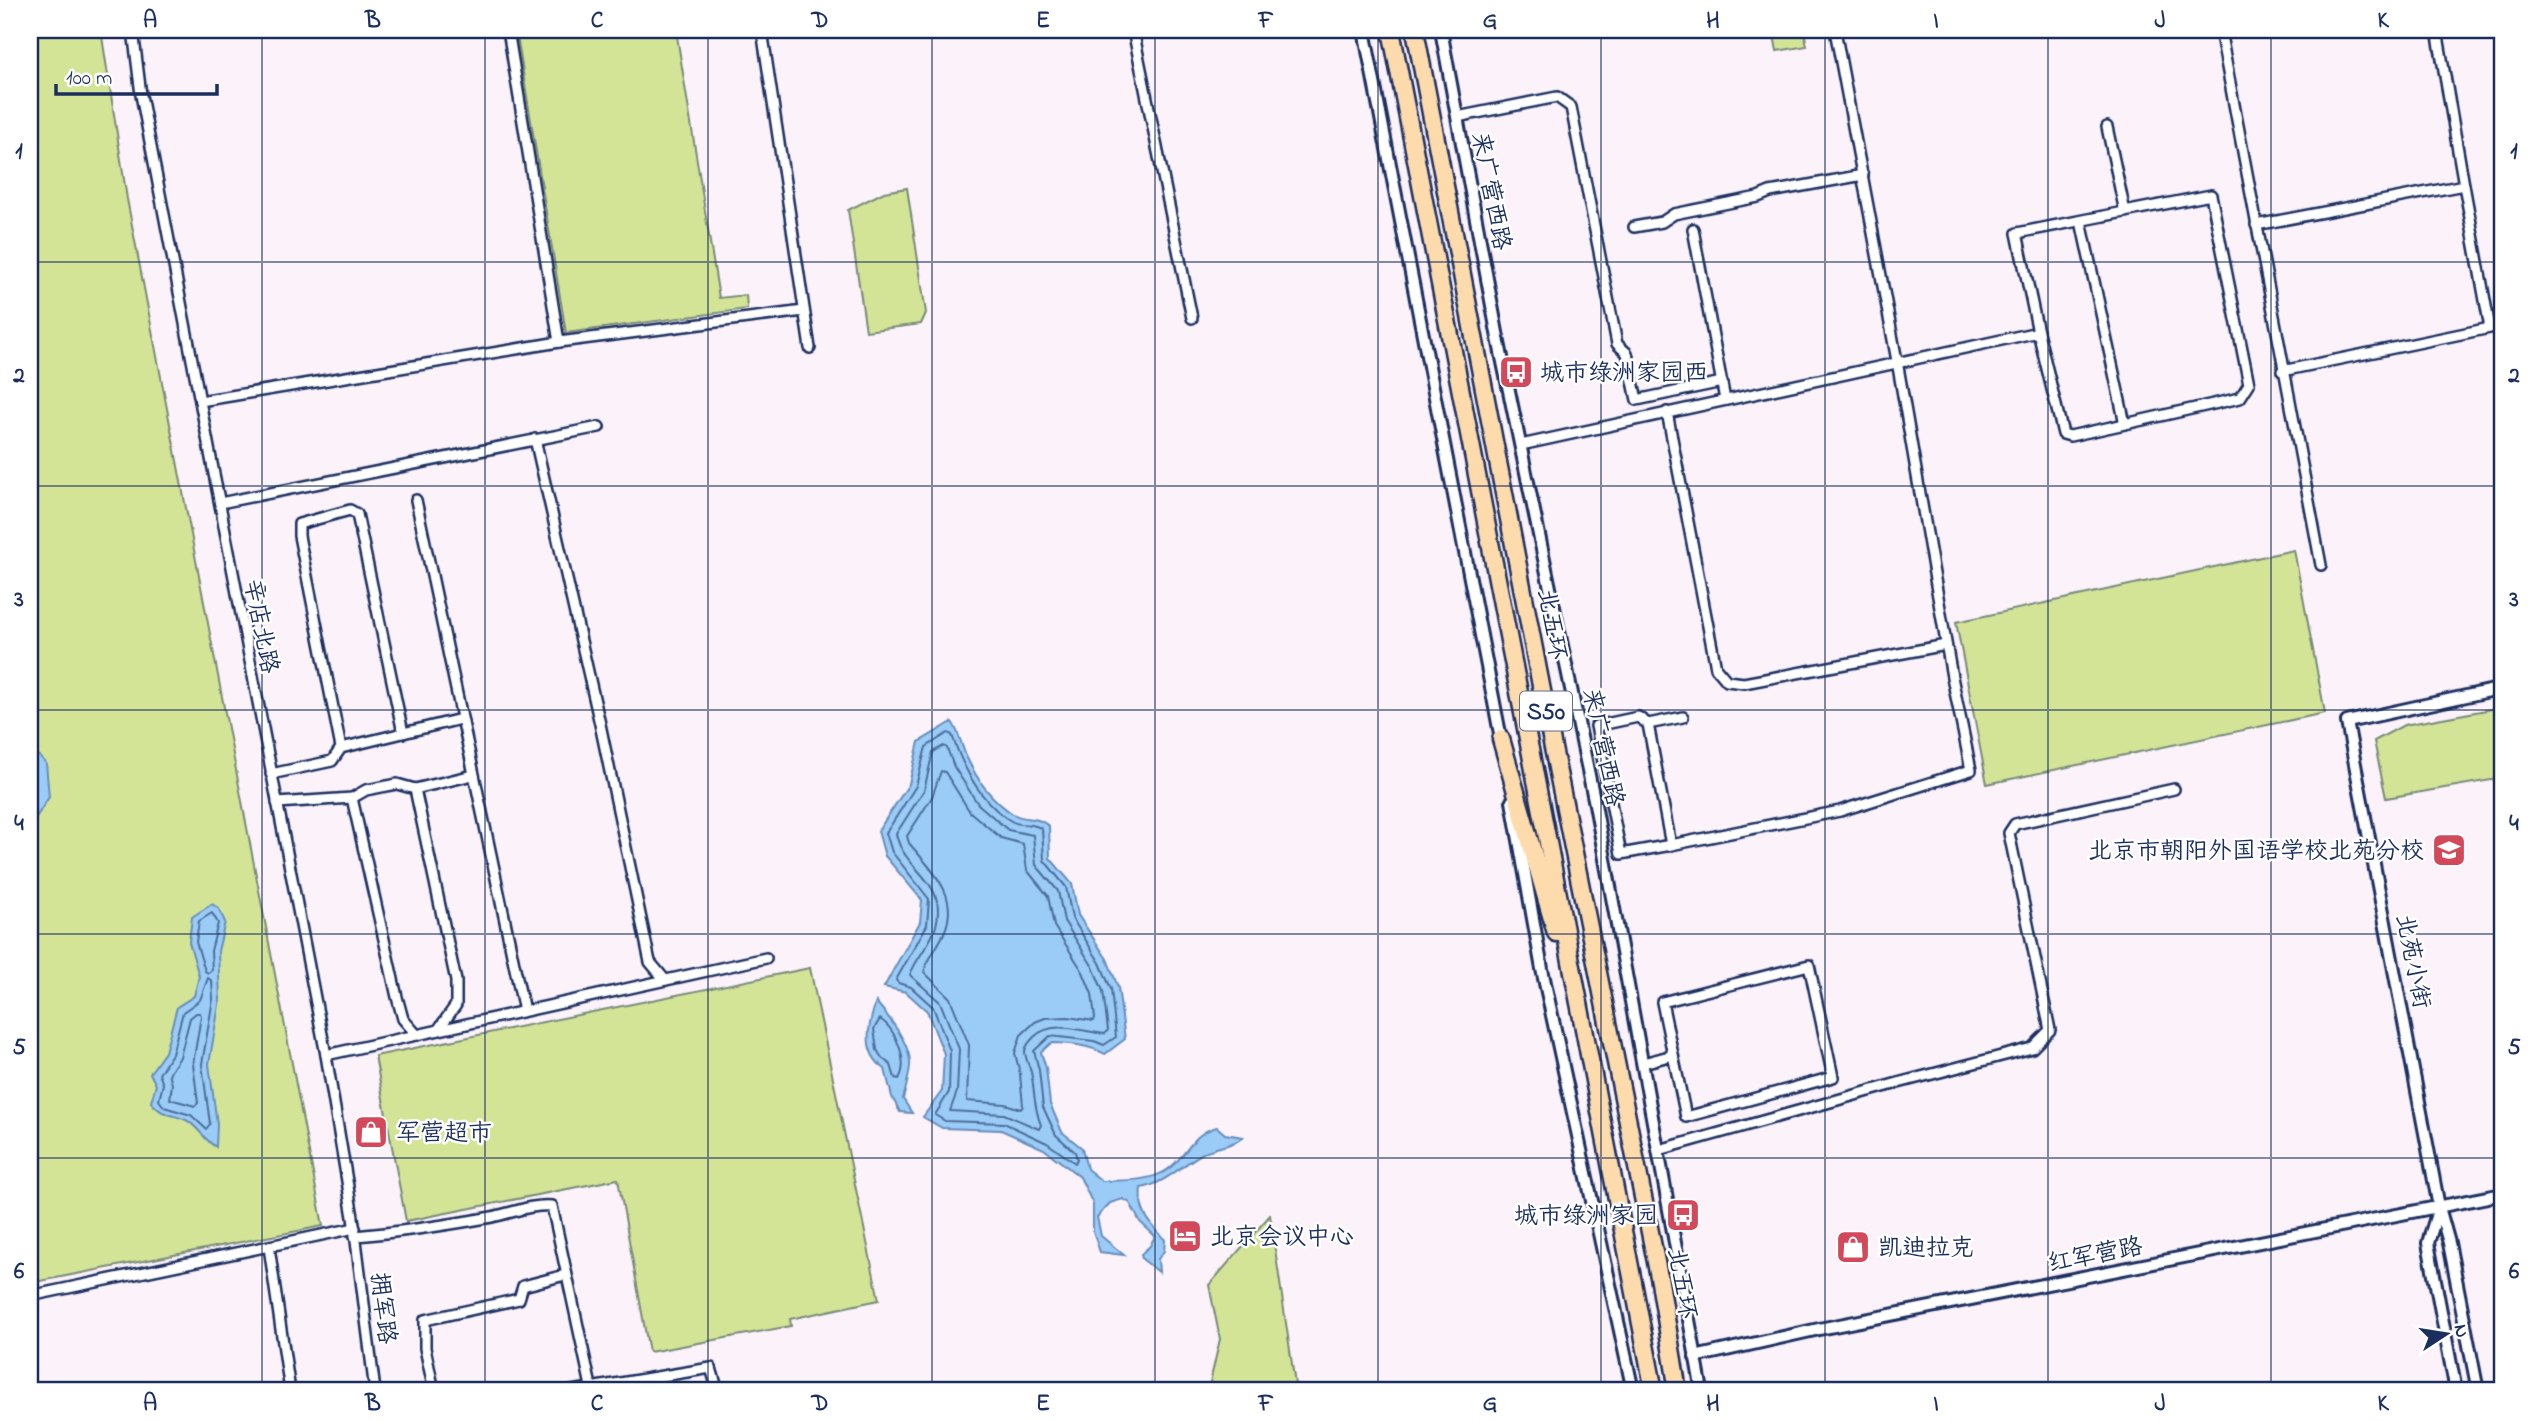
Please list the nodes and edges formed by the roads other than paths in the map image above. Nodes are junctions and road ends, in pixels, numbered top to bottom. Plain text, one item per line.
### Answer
1 (133, 30) edge
2 (508, 30) edge
3 (762, 30) edge
4 (1133, 30) edge
5 (1364, 30) edge
6 (1391, 30) edge
7 (1415, 30) edge
8 (1441, 30) edge
9 (1835, 30) edge
10 (2220, 30) edge
11 (2437, 30) edge
12 (1457, 117) junction
13 (2107, 127) dead end
14 (1863, 175) junction
15 (2464, 185) junction
16 (2125, 212) junction
17 (2081, 221) junction
18 (2256, 225) junction
19 (1634, 227) dead end
20 (1693, 229) dead end
21 (804, 311) junction
22 (1192, 318) dead end
23 (2038, 332) junction
24 (559, 342) junction
25 (810, 348) dead end
26 (1897, 361) junction
27 (2283, 371) junction
28 (1721, 382) junction
29 (1637, 400) junction
30 (1725, 400) junction
31 (200, 401) junction
32 (1667, 412) junction
33 (1640, 418) junction
34 (2125, 424) junction
35 (599, 427) dead end
36 (535, 439) junction
37 (1521, 445) junction
38 (416, 500) dead end
39 (220, 503) junction
40 (2321, 565) dead end
41 (1946, 645) junction
42 (2503, 688) edge
43 (1683, 717) dead end
44 (461, 719) junction
45 (1648, 724) junction
46 (403, 733) junction
47 (1501, 739) junction
48 (341, 748) junction
49 (271, 774) junction
50 (473, 775) junction
51 (1606, 781) junction
52 (1591, 785) junction
53 (415, 789) junction
54 (2174, 789) dead end
55 (352, 798) junction
56 (277, 803) junction
57 (1671, 845) junction
58 (766, 958) dead end
59 (665, 980) junction
60 (1580, 1009) junction
61 (524, 1011) junction
62 (438, 1030) junction
63 (417, 1035) junction
64 (326, 1055) junction
65 (1673, 1055) junction
66 (1643, 1063) junction
67 (1659, 1150) junction
68 (2503, 1194) edge
69 (2439, 1207) junction
70 (355, 1232) junction
71 (269, 1247) junction
72 (565, 1275) junction
73 (30, 1296) edge
74 (1695, 1357) junction
75 (652, 1379) junction
76 (591, 1389) edge
77 (290, 1391) edge
78 (375, 1391) edge
79 (434, 1391) edge
80 (572, 1391) edge
81 (655, 1391) edge
82 (718, 1391) edge
83 (1633, 1391) edge
84 (1654, 1391) edge
85 (1678, 1391) edge
86 (1702, 1391) edge
87 (2456, 1391) edge
88 (2477, 1391) edge

1 - 31 street, 辛店北路
2 - 24 street
3 - 21 street
4 - 22 street
5 - 47 street
6 - 60 highway, 北五环 / S50
7 - 85 highway, 北五环 / S50
8 - 12 street, 来广营西路
9 - 14 street
10 - 18 street
11 - 15 street
12 - 29 street
12 - 37 street, 来广营西路
13 - 16 street
14 - 19 street
14 - 26 street
15 - 18 street
15 - 27 street
16 - 17 street
16 - 34 street
17 - 23 street
17 - 34 street
18 - 27 street
20 - 28 street
21 - 24 street
21 - 25 street
23 - 26 street
23 - 34 street
24 - 31 street
26 - 30 street
26 - 41 street
27 - 40 street
28 - 29 street
28 - 30 street
29 - 33 street
30 - 32 street
31 - 39 street, 辛店北路
32 - 33 street
32 - 41 street
33 - 37 street
35 - 36 street
36 - 39 street
36 - 59 street
37 - 52 street, 来广营西路
38 - 44 street
39 - 49 street, 辛店北路
41 - 57 street
42 - 69 street, 北苑小街
43 - 45 street
44 - 46 street
44 - 50 street
45 - 51 street
45 - 57 street
46 - 48 street
46 - 48 street
47 - 60 highway
47 - 83 street
48 - 49 street
49 - 56 street, 辛店北路
50 - 53 street
50 - 61 street
51 - 52 street
51 - 57 street
52 - 66 street, 来广营西路
53 - 55 street
53 - 62 street
54 - 67 street
55 - 56 street
55 - 63 street
56 - 64 street, 辛店北路
58 - 59 street
59 - 61 street
60 - 84 highway, 北五环 / S50
61 - 62 street
62 - 63 street
63 - 64 street
64 - 70 street, 辛店北路
65 - 65 street
65 - 66 street
66 - 67 street, 来广营西路
67 - 74 street, 来广营西路
68 - 69 street, 红军营路
69 - 74 street, 红军营路
69 - 87 street, 北苑小街
69 - 88 street, 北苑小街
70 - 71 street
70 - 72 street
70 - 78 street, 拥军路
71 - 73 street
71 - 77 street
72 - 76 street
72 - 79 street
74 - 86 street, 来广营西路
75 - 76 street
75 - 81 street
75 - 82 street
76 - 80 street

